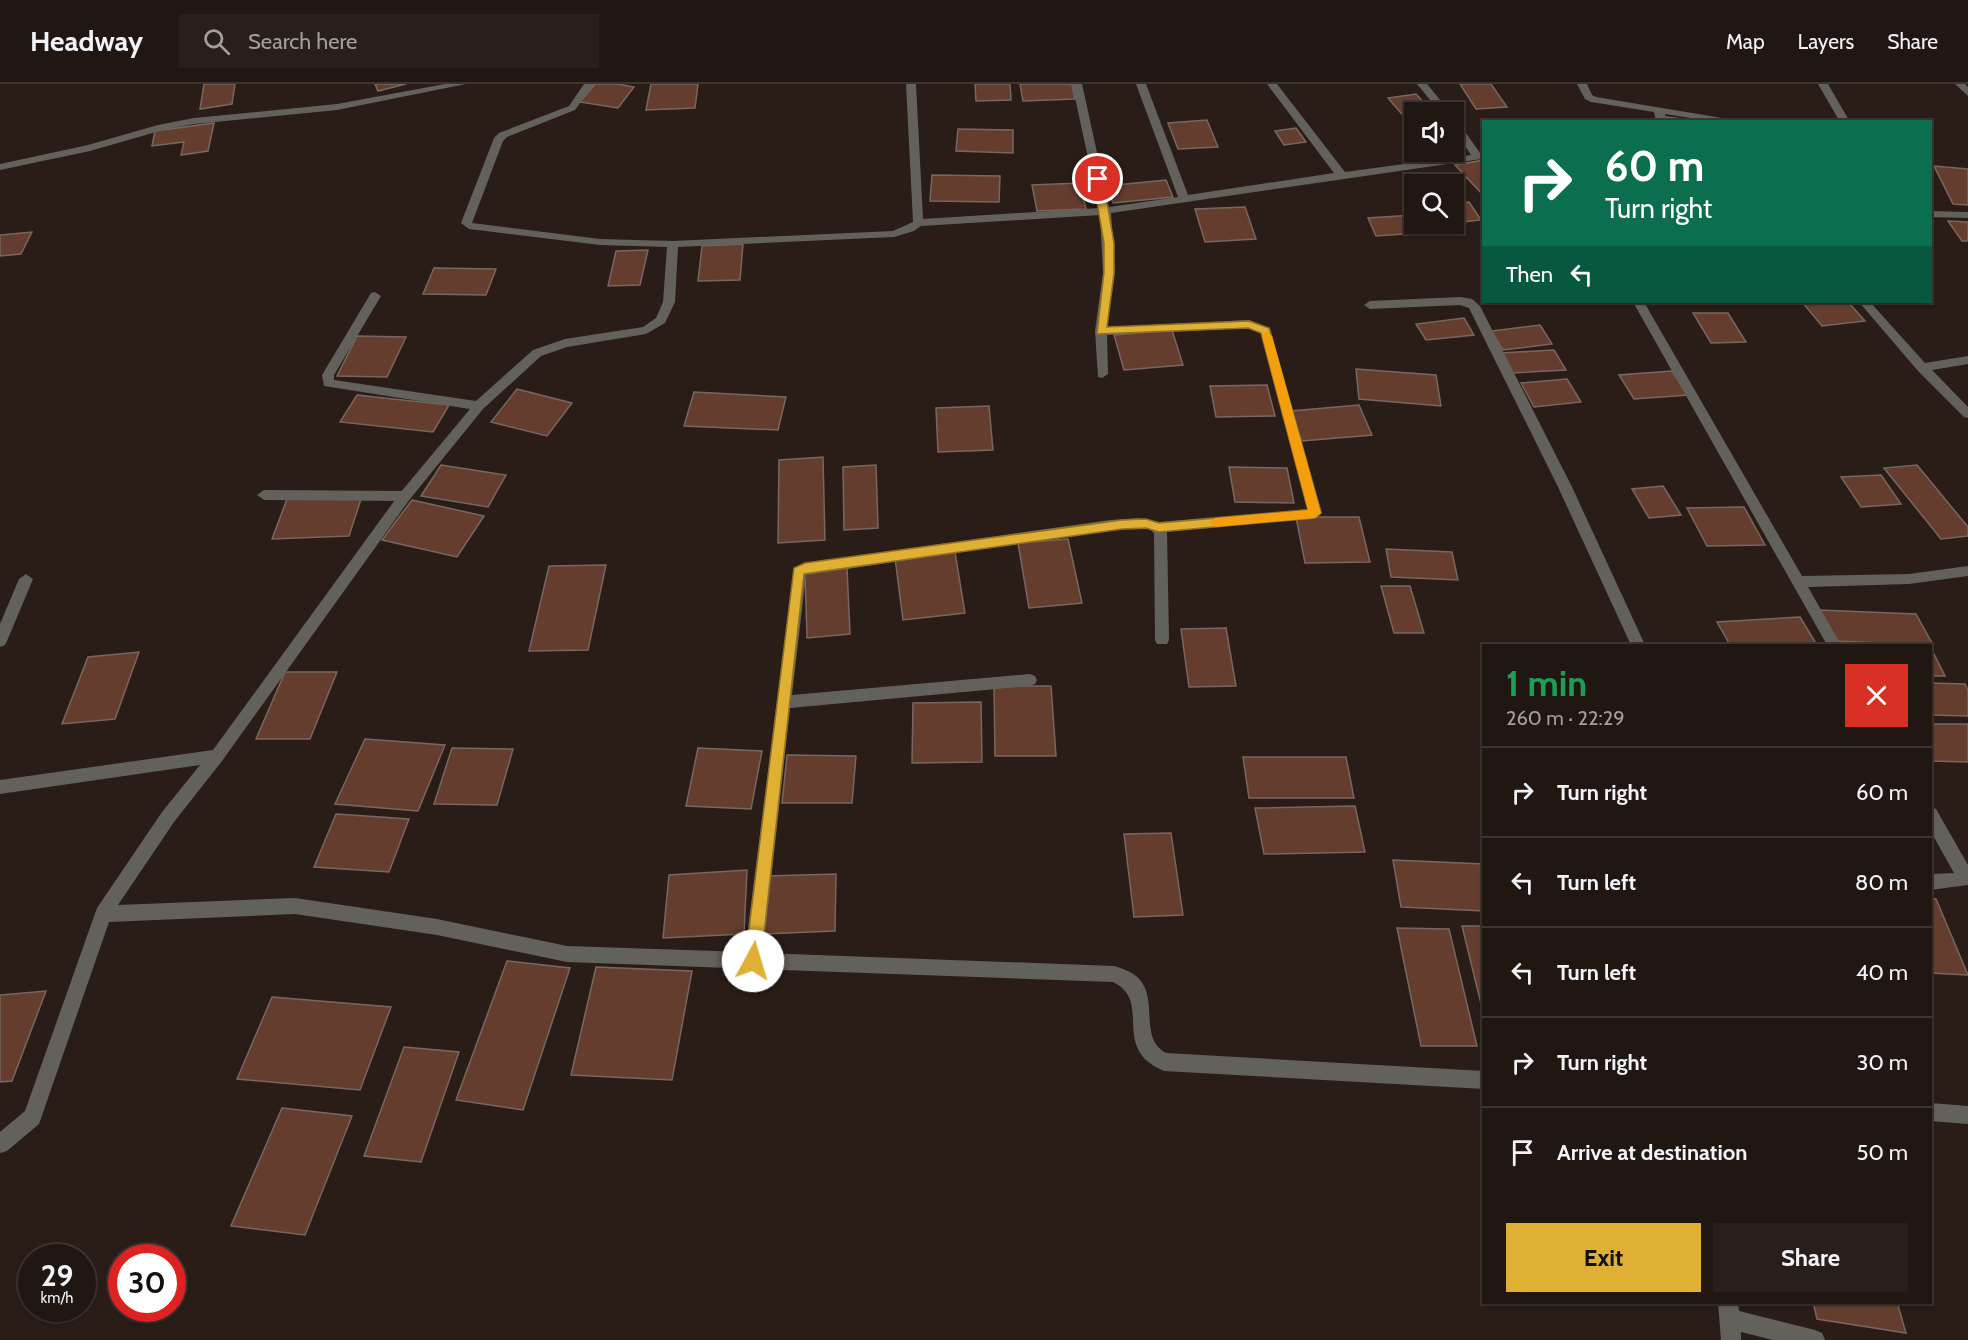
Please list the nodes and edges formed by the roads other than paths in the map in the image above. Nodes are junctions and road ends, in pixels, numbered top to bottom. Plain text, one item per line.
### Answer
1 (461, 84) edge
2 (589, 84) edge
3 (911, 84) edge
4 (1077, 84) edge
5 (1141, 84) edge
6 (1272, 84) edge
7 (1422, 84) edge
8 (1582, 84) edge
9 (1823, 84) edge
10 (1960, 84) edge
11 (1968, 93) edge
12 (1437, 102) edge
13 (1659, 110) junction
14 (1661, 120) edge
15 (1727, 120) edge
16 (1844, 120) edge
17 (1464, 137) edge
18 (1464, 159) edge
19 (1440, 162) edge
20 (0, 167) edge
21 (1343, 175) junction
22 (1184, 199) junction
23 (1105, 211) junction
24 (1932, 213) edge
25 (1968, 215) edge
26 (918, 223) junction
27 (673, 244) junction
28 (375, 296) dead end
29 (1639, 303) edge
30 (1865, 303) edge
31 (1370, 305) dead end
32 (1101, 331) junction
33 (1968, 360) edge
34 (1922, 368) junction
35 (1102, 374) dead end
36 (479, 406) junction
37 (1968, 414) edge
38 (264, 495) dead end
39 (405, 496) junction
40 (1159, 527) junction
41 (1968, 571) edge
42 (26, 579) dead end
43 (1798, 582) junction
44 (1162, 640) dead end
45 (0, 641) edge
46 (1638, 644) edge
47 (1833, 644) edge
48 (1030, 680) dead end
49 (783, 702) junction
50 (217, 756) junction
51 (0, 787) edge
52 (1932, 818) edge
53 (1932, 882) edge
54 (103, 914) junction
55 (753, 961) junction
56 (1482, 1080) edge
57 (1932, 1112) edge
58 (1968, 1115) edge
59 (0, 1144) edge
60 (1729, 1310) edge
61 (1731, 1340) edge
62 (1815, 1340) edge

1 - 20 street
2 - 27 street
3 - 26 street
4 - 23 street
5 - 22 street
6 - 21 street
7 - 12 street
8 - 13 street
9 - 16 street
10 - 11 street
13 - 14 street
13 - 15 street
17 - 18 street
19 - 21 street
21 - 22 street
22 - 23 street
23 - 26 street
23 - 32 street
24 - 25 street
26 - 27 street
27 - 36 street
28 - 36 street
29 - 43 street
30 - 34 street
31 - 46 street
32 - 35 street
32 - 40 street
33 - 34 street
34 - 37 street
36 - 39 street
38 - 39 street
39 - 50 street
40 - 44 street
40 - 49 street
41 - 43 street
42 - 45 street
43 - 47 street
48 - 49 street
49 - 55 street
50 - 51 street
50 - 54 street
52 - 53 street
54 - 55 street
54 - 59 street
55 - 56 street
57 - 58 street
60 - 61 street
60 - 62 street

